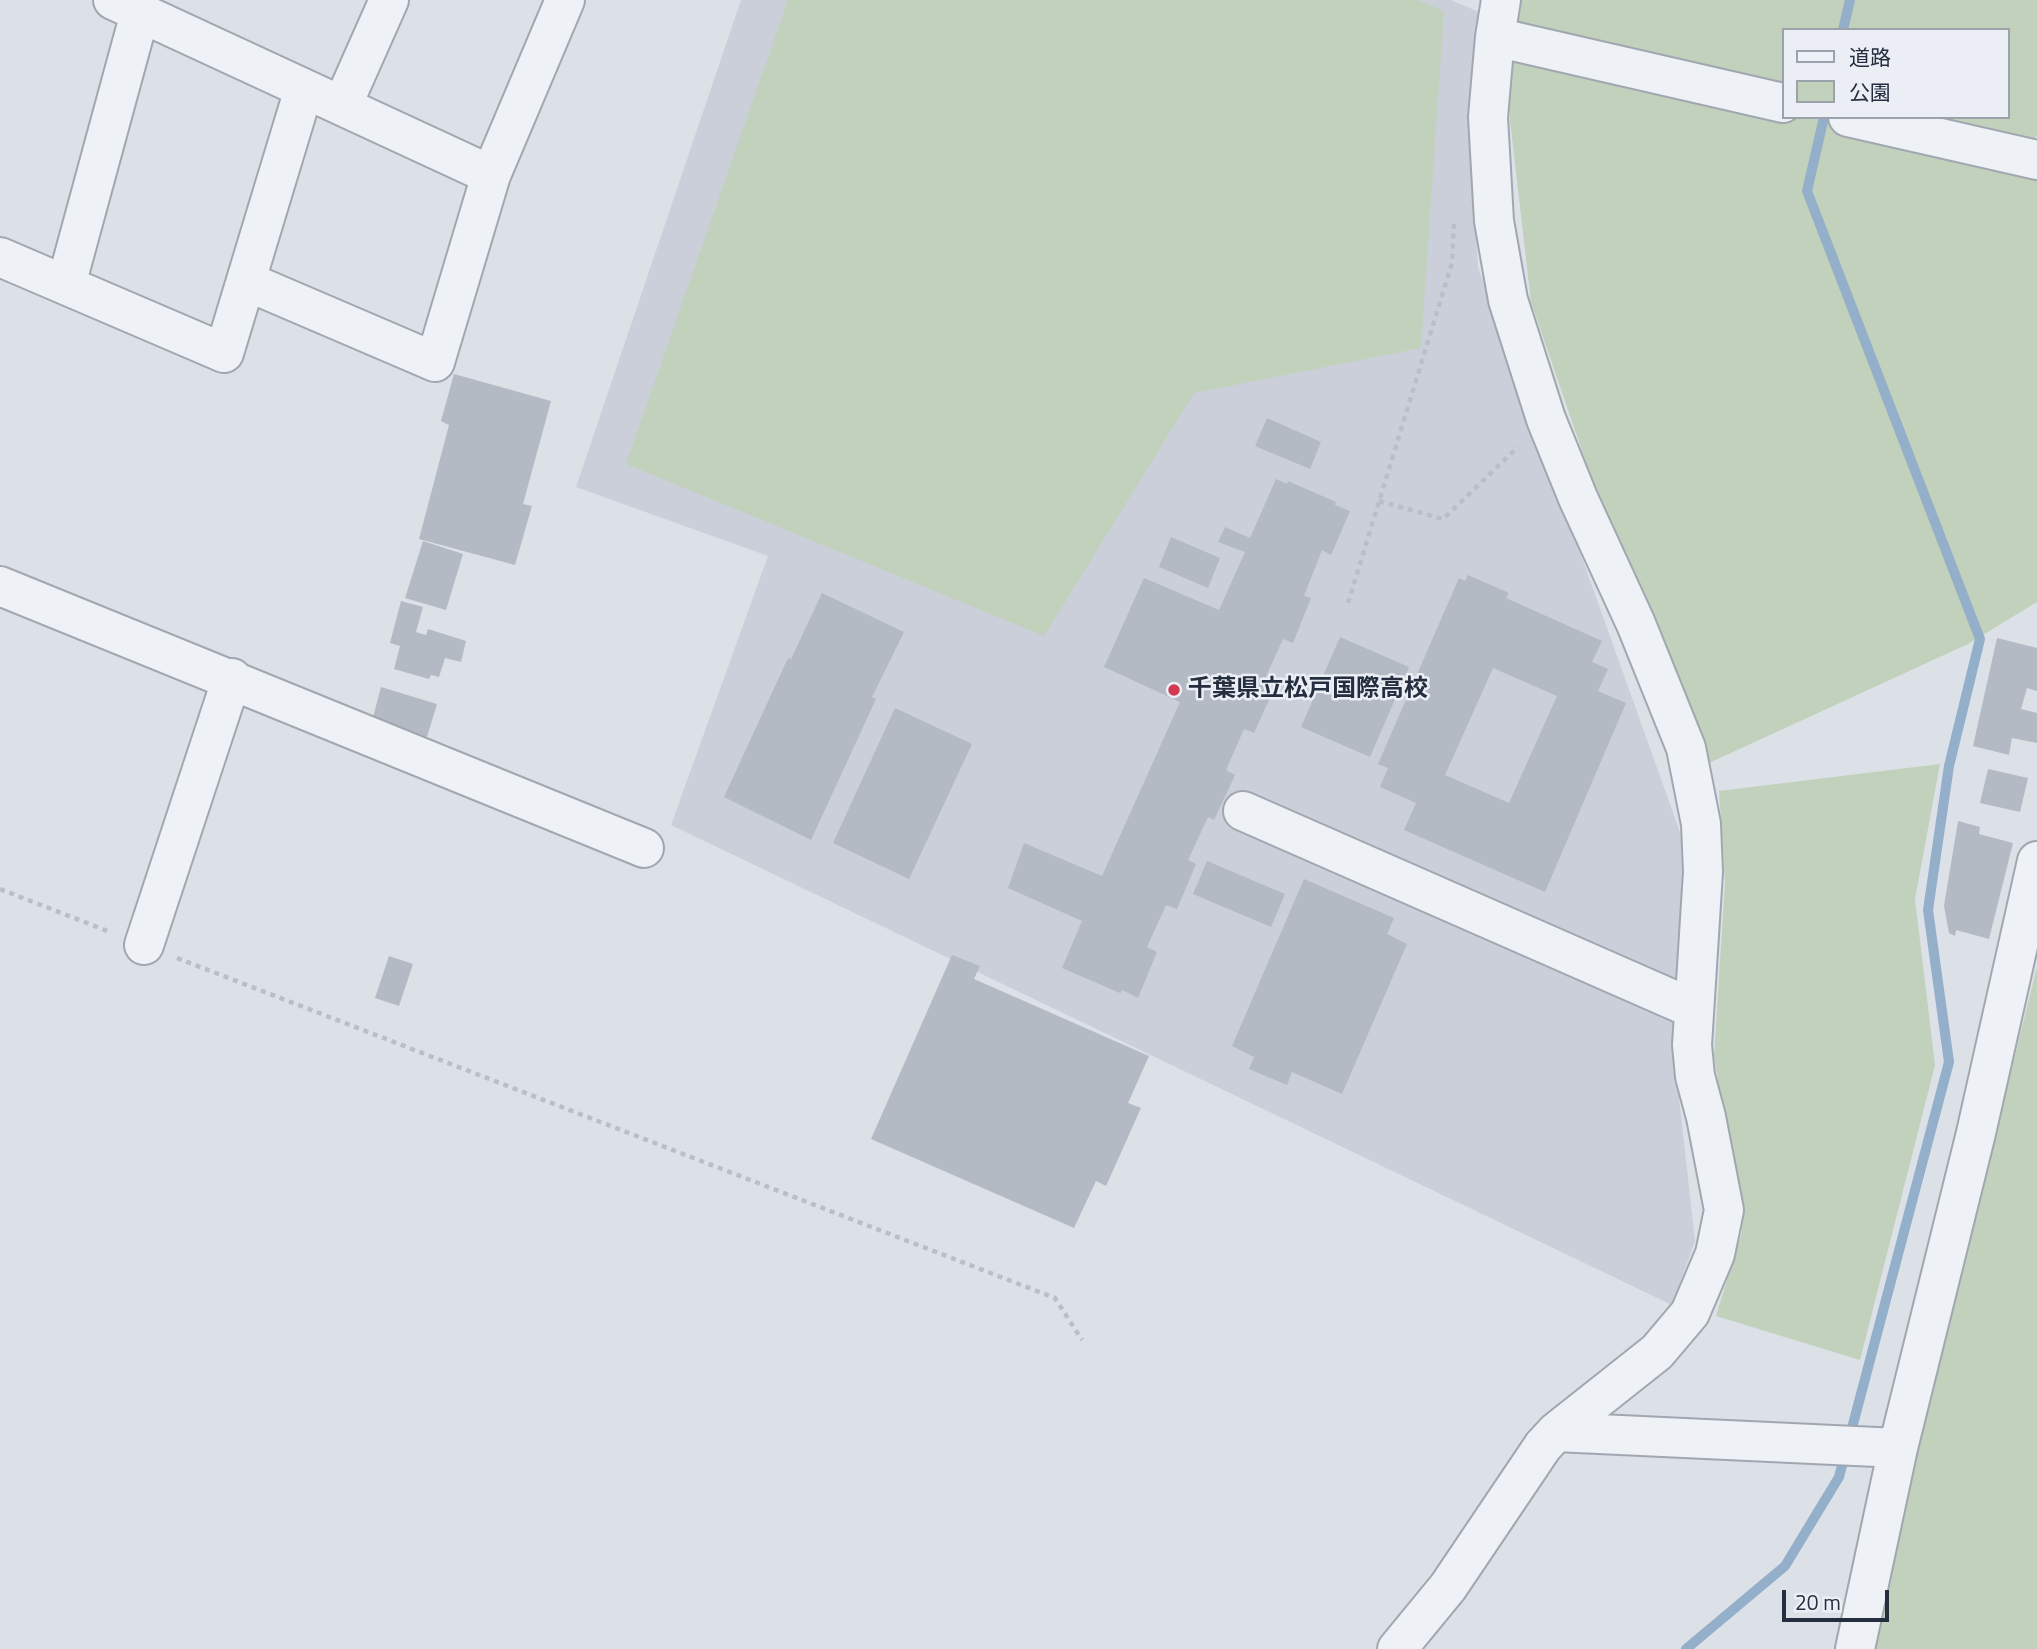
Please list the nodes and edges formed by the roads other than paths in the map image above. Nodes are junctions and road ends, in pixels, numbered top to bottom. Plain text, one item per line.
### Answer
1 (390, 0) edge
2 (565, 0) edge
3 (1502, 0) edge
4 (126, 6) edge
5 (1495, 37) junction
6 (304, 89) junction
7 (1782, 103) edge
8 (342, 106) junction
9 (1857, 119) edge
10 (2037, 160) edge
11 (491, 175) junction
12 (0, 257) edge
13 (246, 281) junction
14 (66, 285) junction
15 (0, 586) edge
16 (232, 678) junction
17 (1243, 811) dead end
18 (644, 848) dead end
19 (2037, 861) edge
20 (144, 945) road end
21 (1694, 1009) junction
22 (1556, 1432) junction
23 (1898, 1448) junction
24 (1397, 1649) edge
25 (1855, 1649) edge

1 - 8 street
2 - 11 street
3 - 5 street
4 - 6 street
4 - 14 street
5 - 7 street
5 - 21 street
6 - 8 street
6 - 13 street
8 - 11 street
9 - 10 street
11 - 13 street
12 - 14 street
13 - 14 street
15 - 16 street
16 - 18 street
16 - 20 street
17 - 21 street
19 - 23 street
21 - 22 street
22 - 23 street
22 - 24 street
23 - 25 street

